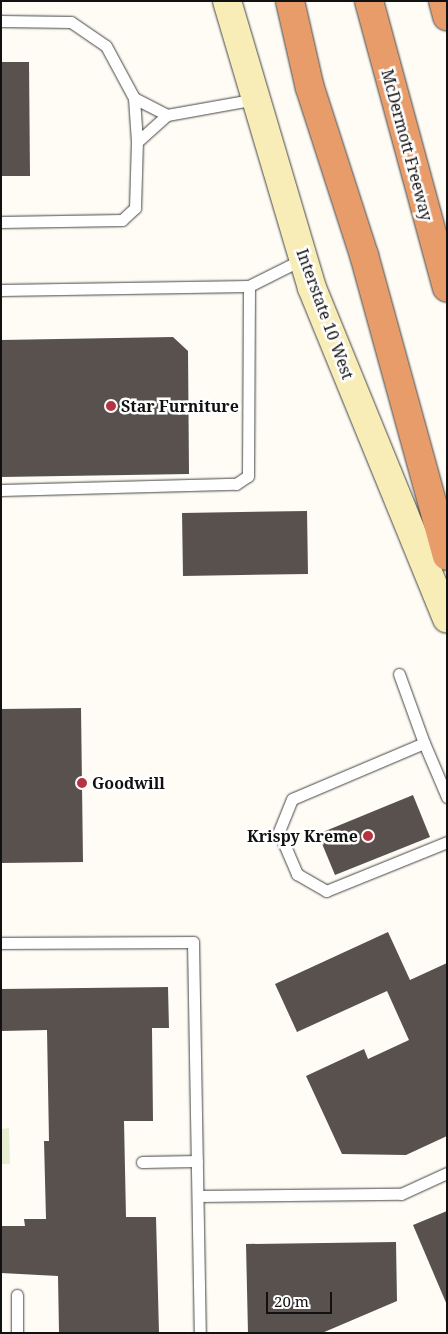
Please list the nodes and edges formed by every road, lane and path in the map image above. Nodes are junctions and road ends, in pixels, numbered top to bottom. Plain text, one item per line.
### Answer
1 (227, 1) edge
2 (290, 1) edge
3 (369, 1) edge
4 (443, 1) edge
5 (447, 16) edge
6 (1, 21) edge
7 (134, 98) junction
8 (258, 98) junction
9 (166, 115) junction
10 (137, 142) junction
11 (1, 222) edge
12 (303, 259) junction
13 (249, 286) junction
14 (447, 288) edge
15 (1, 290) edge
16 (1, 490) edge
17 (447, 556) edge
18 (447, 618) edge
19 (399, 674) dead end
20 (424, 743) junction
21 (447, 796) edge
22 (447, 842) edge
23 (1, 943) edge
24 (197, 1161) junction
25 (142, 1162) dead end
26 (447, 1173) edge
27 (198, 1196) junction
28 (17, 1295) dead end
29 (17, 1333) edge
30 (200, 1333) edge

1 - 8 main road, Interstate 10 West
2 - 17 highway
3 - 14 highway, McDermott Freeway
4 - 5 highway
6 - 7 lane
7 - 9 lane
7 - 10 lane
8 - 9 lane
8 - 12 main road, Interstate 10 West
9 - 10 lane
10 - 11 lane
12 - 13 lane
12 - 18 main road, Interstate 10 West
13 - 15 lane
13 - 16 lane
19 - 20 lane
20 - 21 lane
20 - 22 lane
23 - 24 lane
24 - 25 lane
24 - 27 lane
26 - 27 lane
27 - 30 lane
28 - 29 lane

